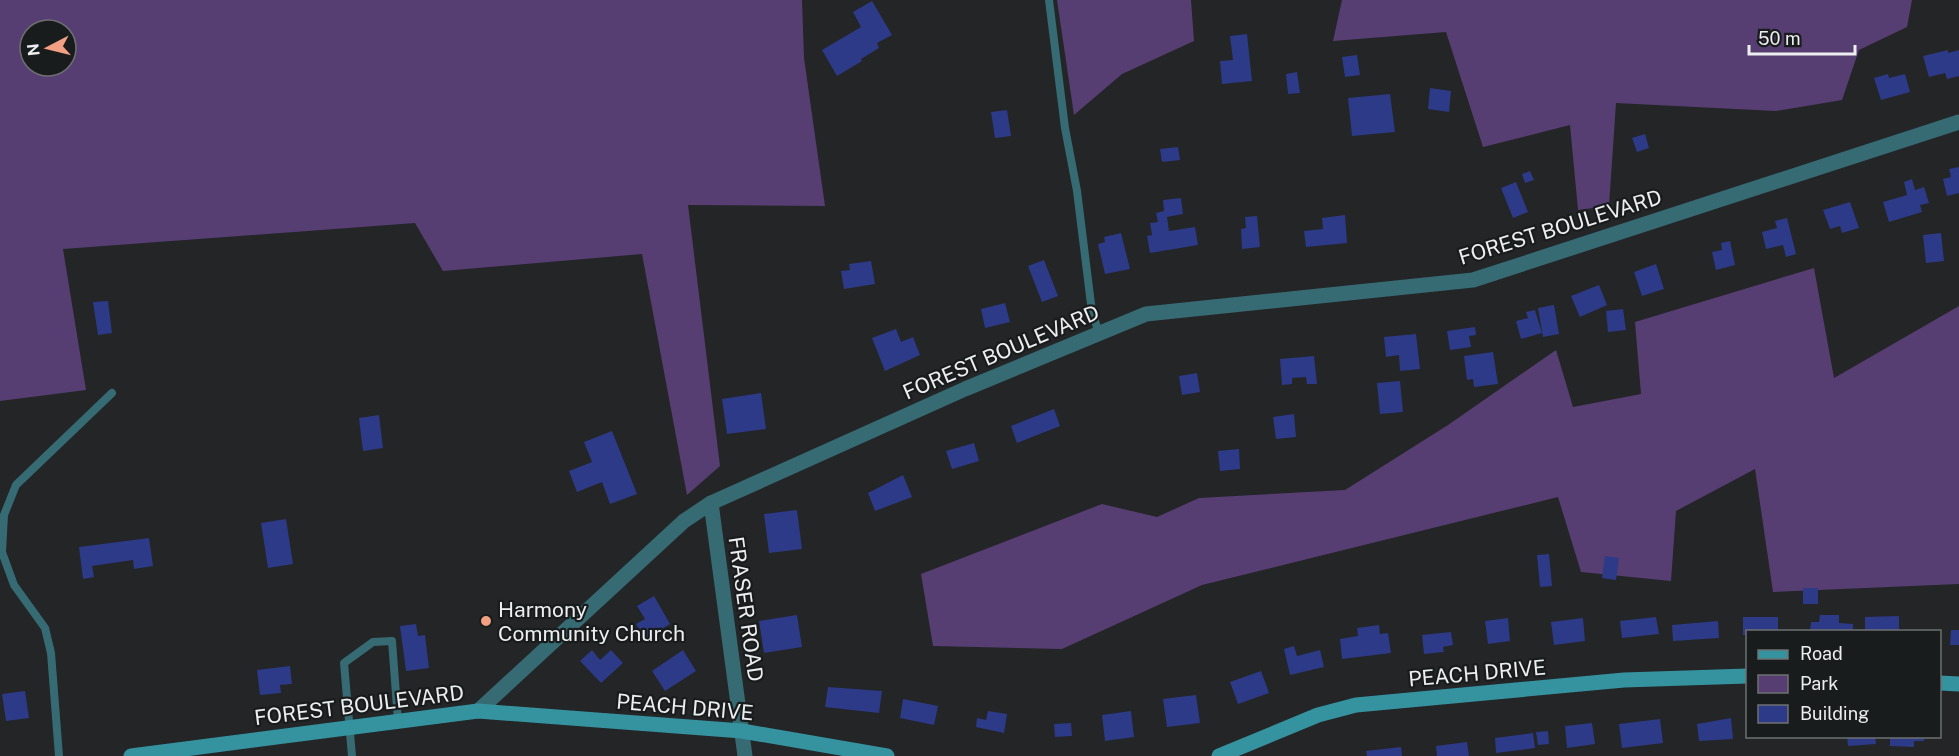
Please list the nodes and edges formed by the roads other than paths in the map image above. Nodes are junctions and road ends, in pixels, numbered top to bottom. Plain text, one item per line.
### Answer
1 (1049, 0) edge
2 (1959, 122) edge
3 (1099, 333) junction
4 (112, 393) dead end
5 (711, 503) junction
6 (1746, 676) edge
7 (1941, 683) edge
8 (1959, 684) edge
9 (478, 711) junction
10 (398, 721) junction
11 (349, 727) junction
12 (742, 731) junction
13 (59, 756) edge
14 (131, 756) edge
15 (352, 756) edge
16 (745, 756) edge
17 (887, 756) edge
18 (1219, 756) edge

1 - 3 lane
2 - 3 street, FOREST BOULEVARD
3 - 5 street, FOREST BOULEVARD
4 - 13 lane
5 - 9 street, FOREST BOULEVARD
5 - 12 street, FRASER ROAD
6 - 18 main road, PEACH DRIVE
7 - 8 main road
9 - 10 main road, FOREST BOULEVARD
9 - 12 main road, PEACH DRIVE
10 - 11 main road, FOREST BOULEVARD
10 - 11 lane
11 - 14 main road, FOREST BOULEVARD
11 - 15 lane
12 - 16 street, FRASER ROAD
12 - 17 main road, PEACH DRIVE

